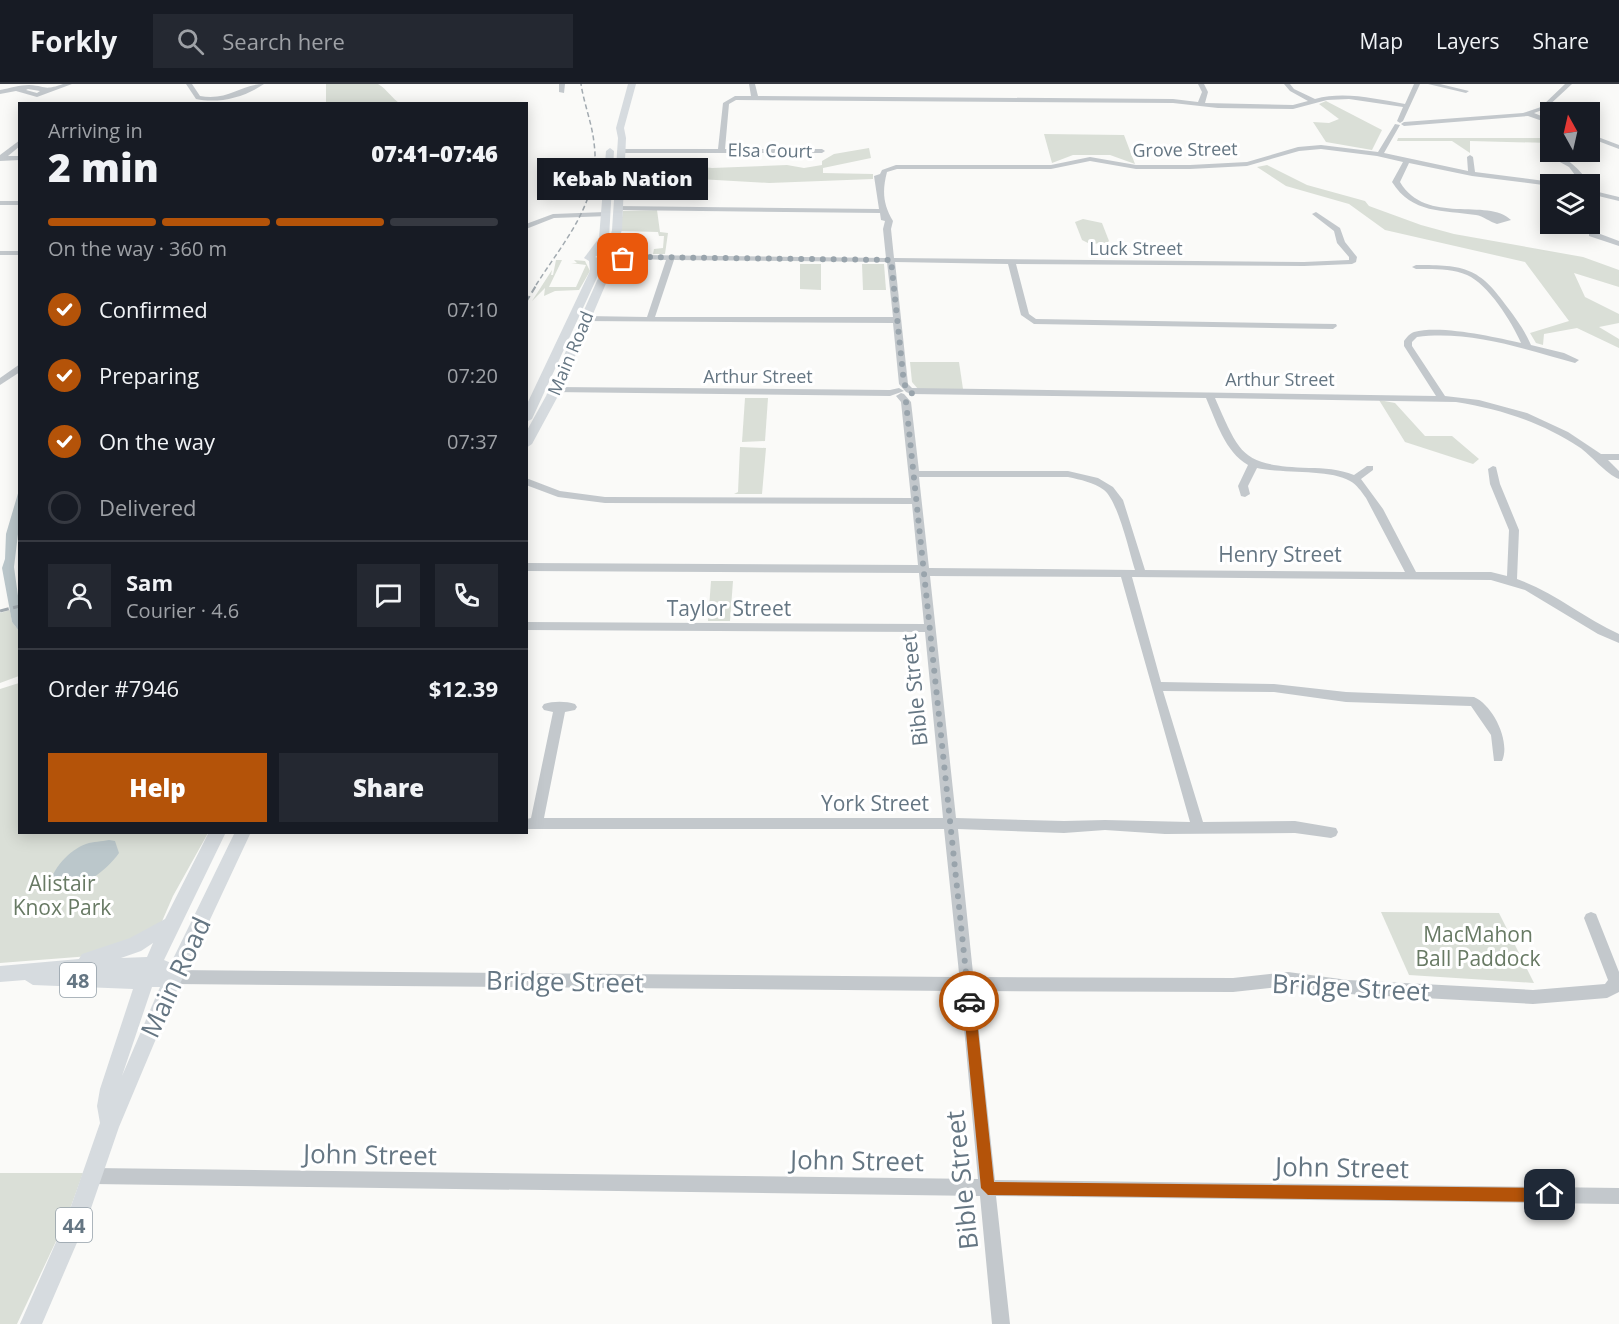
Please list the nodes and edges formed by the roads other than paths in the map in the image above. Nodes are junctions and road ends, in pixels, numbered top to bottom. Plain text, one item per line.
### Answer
1 (189, 84) edge
2 (261, 84) edge
3 (632, 84) edge
4 (752, 84) edge
5 (1201, 84) edge
6 (1287, 84) edge
7 (1417, 84) edge
8 (1431, 84) edge
9 (1554, 84) edge
10 (66, 85) edge
11 (1567, 85) edge
12 (20, 90) junction
13 (38, 91) edge
14 (1466, 91) dead end
15 (0, 92) edge
16 (755, 98) junction
17 (1315, 102) junction
18 (1201, 104) junction
19 (1406, 106) junction
20 (1530, 114) junction
21 (1540, 118) edge
22 (1400, 124) junction
23 (1600, 140) edge
24 (18, 144) edge
25 (1619, 147) edge
26 (721, 150) junction
27 (615, 151) junction
28 (822, 151) dead end
29 (1380, 155) junction
30 (1470, 157) dead end
31 (18, 158) edge
32 (1, 159) edge
33 (1406, 162) junction
34 (1563, 162) edge
35 (884, 169) joint
36 (1472, 174) junction
37 (1578, 174) edge
38 (1540, 182) edge
39 (1600, 194) edge
40 (1619, 199) edge
41 (0, 203) edge
42 (18, 203) edge
43 (618, 211) junction
44 (606, 212) junction
45 (884, 212) junction
46 (1316, 214) dead end
47 (1483, 215) dead end
48 (528, 226) edge
49 (1592, 234) dead end
50 (1619, 244) edge
51 (0, 253) edge
52 (18, 253) edge
53 (592, 257) junction
54 (613, 257) junction
55 (671, 258) junction
56 (891, 260) junction
57 (1012, 262) junction
58 (1416, 267) dead end
59 (582, 296) junction
60 (591, 304) junction
61 (650, 319) junction
62 (897, 320) junction
63 (584, 323) junction
64 (1333, 326) dead end
65 (565, 337) junction
66 (1527, 347) junction
67 (1575, 360) dead end
68 (18, 368) edge
69 (0, 382) edge
70 (549, 393) junction
71 (905, 393) junction
72 (1209, 395) junction
73 (1441, 397) junction
74 (528, 417) edge
75 (528, 440) edge
76 (1619, 457) edge
77 (1601, 458) junction
78 (1253, 465) junction
79 (1370, 468) dead end
80 (1493, 469) dead end
81 (914, 474) junction
82 (1619, 476) edge
83 (1355, 479) junction
84 (528, 482) edge
85 (1245, 494) dead end
86 (917, 501) junction
87 (528, 569) edge
88 (925, 571) junction
89 (1125, 573) junction
90 (1141, 573) junction
91 (1412, 574) junction
92 (1512, 579) junction
93 (528, 626) edge
94 (930, 628) junction
95 (1619, 639) edge
96 (1158, 686) junction
97 (559, 707) dead end
98 (1498, 757) dead end
99 (950, 823) junction
100 (532, 824) edge
101 (1198, 828) junction
102 (1330, 832) dead end
103 (217, 834) edge
104 (242, 834) edge
105 (1591, 918) dead end
106 (171, 921) junction
107 (65, 968) junction
108 (148, 972) junction
109 (6, 974) edge
110 (174, 977) junction
111 (961, 979) junction
112 (974, 990) junction
113 (110, 1123) junction
114 (93, 1176) junction
115 (988, 1188) junction
116 (1619, 1196) edge
117 (31, 1324) edge
118 (1001, 1324) edge

1 - 2 street
3 - 27 main road, Main Road
4 - 16 street
5 - 18 street
6 - 17 street
7 - 19 street
8 - 14 street
9 - 11 street
10 - 13 street
11 - 20 street
12 - 13 street
12 - 13 street
12 - 15 street
16 - 18 street
16 - 26 street
17 - 18 street
17 - 19 street
19 - 22 street
20 - 21 street
20 - 22 street
22 - 29 street
23 - 25 street
24 - 32 street
26 - 27 street, Elsa Court
26 - 28 street, Elsa Court
27 - 43 main road, Main Road
27 - 44 main road, Main Road
29 - 33 street, Grove Street
29 - 35 street, Grove Street
30 - 36 street
31 - 32 street
33 - 36 street, Grove Street
33 - 47 street
34 - 37 street
35 - 45 street, Bible Street
36 - 38 street, Grove Street
39 - 40 street
41 - 42 street
43 - 44 main road
43 - 45 street
43 - 54 main road, Main Road
44 - 48 street
44 - 53 main road, Main Road
45 - 56 street, Bible Street
46 - 57 street, Luck Street
49 - 50 street
51 - 52 street
53 - 54 main road
53 - 59 main road, Main Road
54 - 55 street, Luck Street
54 - 60 main road, Main Road
55 - 56 street, Luck Street
55 - 61 street
56 - 57 street, Luck Street
56 - 62 street, Bible Street
57 - 64 street
58 - 66 street
59 - 60 main road
59 - 65 main road, Main Road
60 - 63 main road, Main Road
61 - 62 street
61 - 63 street
62 - 71 street, Bible Street
63 - 65 main road
63 - 70 main road, Main Road
65 - 70 main road, Main Road
66 - 67 street
66 - 73 street
68 - 69 street
70 - 71 street, Arthur Street
70 - 74 main road, Main Road
70 - 75 main road, Main Road
71 - 72 street, Arthur Street
71 - 81 street, Bible Street
72 - 73 street, Arthur Street
72 - 78 street
73 - 77 street, Arthur Street
76 - 77 street
77 - 82 street, Arthur Street
78 - 83 street
78 - 85 street
79 - 83 street
80 - 92 street
81 - 86 street, Bible Street
81 - 90 street
83 - 91 street
84 - 86 street
86 - 88 street, Bible Street
87 - 88 street, Henry Street
88 - 89 street, Henry Street
88 - 94 street, Bible Street
89 - 90 street, Henry Street
89 - 96 street
90 - 91 street, Henry Street
91 - 92 street, Henry Street
92 - 95 street, Henry Street
93 - 94 street, Taylor Street
94 - 99 street, Bible Street
96 - 98 street
96 - 101 street
97 - 100 street
99 - 100 street, York Street
99 - 101 street, York Street
99 - 111 street, Bible Street
101 - 102 street, York Street
103 - 106 main road, Main Road / 44
104 - 110 main road, Main Road / 44
105 - 112 street, Bridge Street
106 - 107 main road
106 - 108 main road, Main Road / 44
107 - 108 main road, Bridge Street / 48
107 - 109 main road, Bridge Street / 48
108 - 109 main road, Bridge Street / 48
108 - 110 main road, Bridge Street / 48
108 - 113 main road, Main Road / 44
110 - 111 street, Bridge Street
110 - 113 main road, Main Road / 44
111 - 112 street
112 - 115 street, Bible Street
113 - 114 main road, Main Road / 44
114 - 115 street, John Street
114 - 117 main road, Main Road / 44
115 - 116 street, John Street
115 - 118 street, Bible Street

